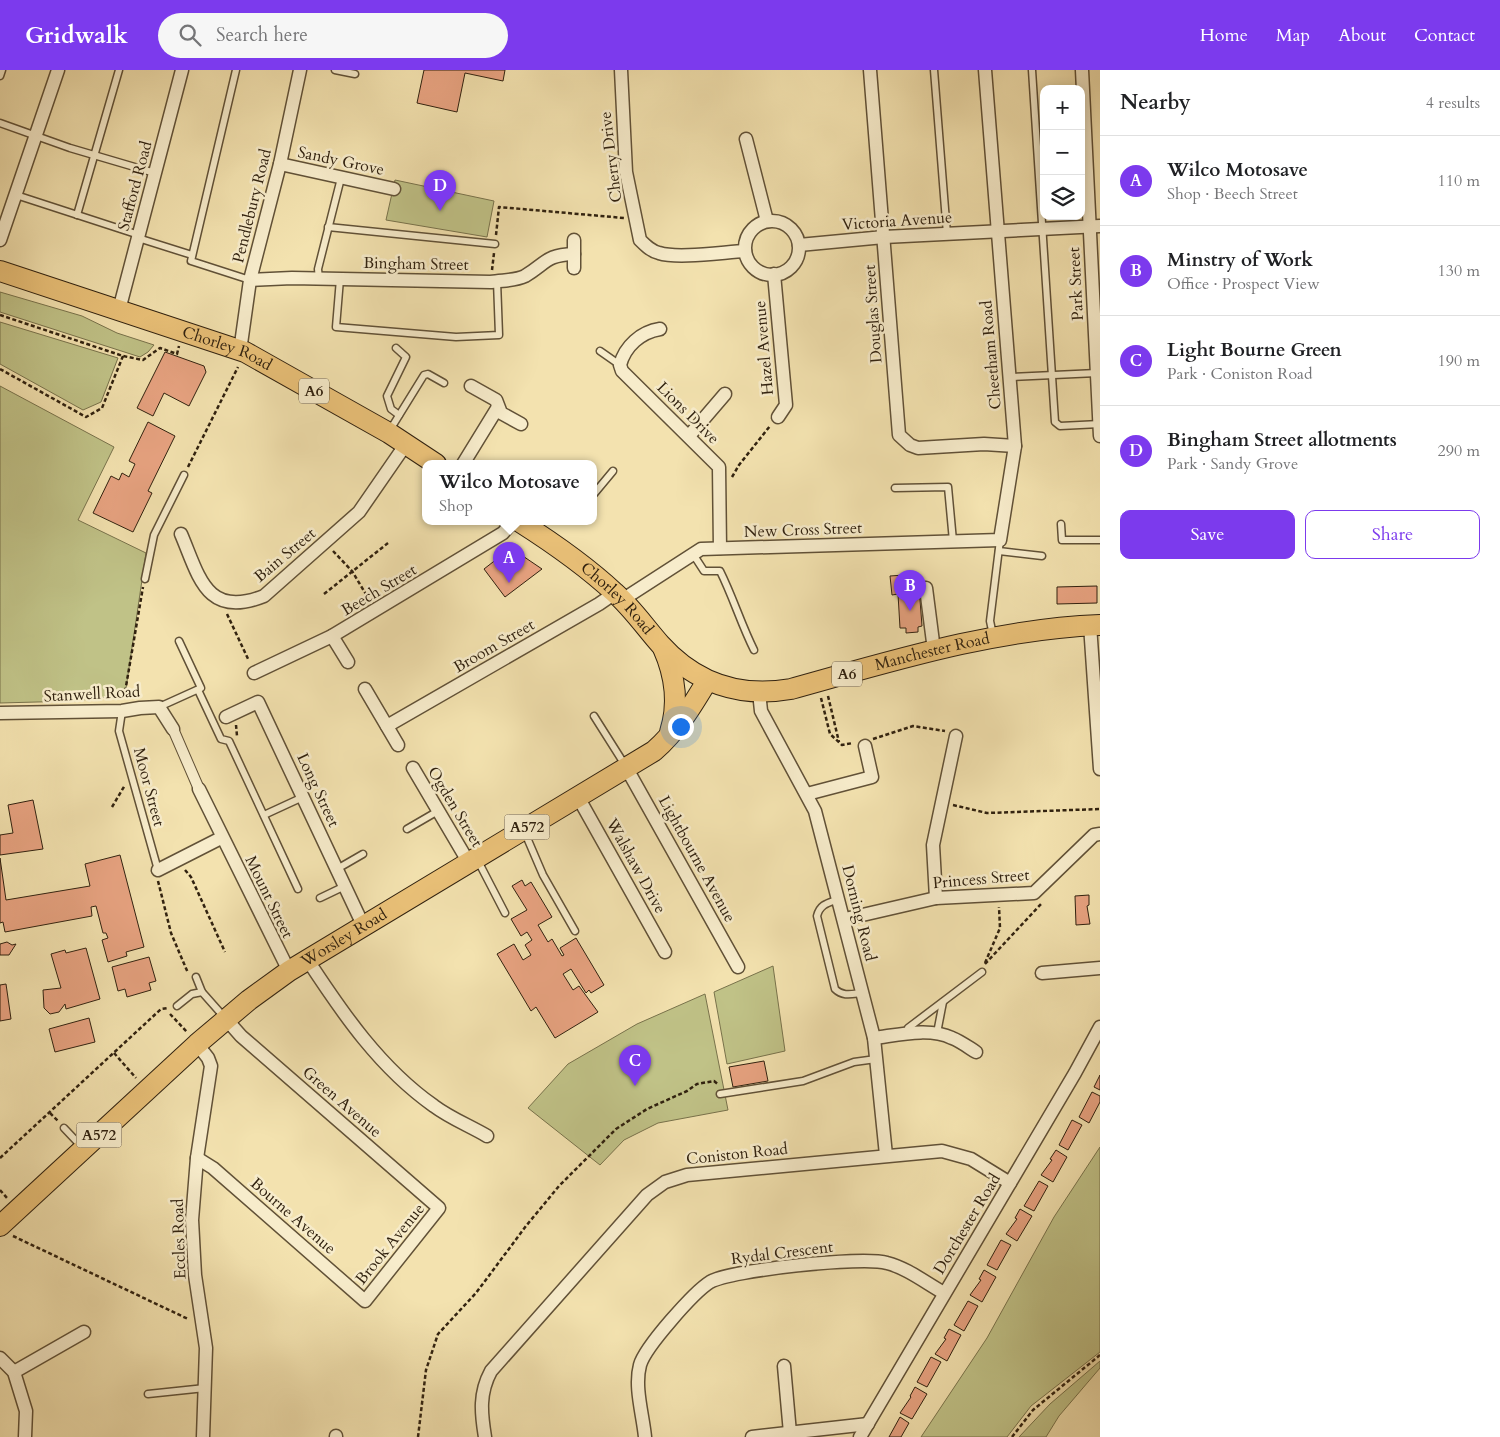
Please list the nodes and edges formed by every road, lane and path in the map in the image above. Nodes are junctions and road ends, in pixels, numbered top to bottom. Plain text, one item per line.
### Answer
1 (2, 70) edge
2 (58, 70) edge
3 (119, 70) edge
4 (182, 70) edge
5 (236, 70) edge
6 (300, 70) edge
7 (335, 70) edge
8 (621, 70) edge
9 (870, 70) edge
10 (934, 70) edge
11 (985, 70) edge
12 (1032, 70) edge
13 (1082, 70) edge
14 (355, 74) dead end
15 (0, 76) edge
16 (0, 123) edge
17 (36, 135) junction
18 (746, 139) dead end
19 (94, 155) junction
20 (280, 164) junction
21 (155, 173) junction
22 (341, 178) junction
23 (394, 190) dead end
24 (16, 195) junction
25 (77, 215) junction
26 (636, 219) junction
27 (767, 221) junction
28 (1095, 226) edge
29 (328, 227) junction
30 (1042, 229) junction
31 (998, 231) junction
32 (947, 234) junction
33 (138, 237) junction
34 (884, 237) junction
35 (0, 240) edge
36 (574, 240) dead end
37 (495, 244) junction
38 (799, 245) junction
39 (745, 251) junction
40 (574, 254) junction
41 (192, 255) junction
42 (574, 268) dead end
43 (0, 271) edge
44 (774, 274) junction
45 (319, 279) junction
46 (340, 279) junction
47 (250, 280) junction
48 (494, 281) junction
49 (119, 310) junction
50 (0, 315) edge
51 (660, 329) dead end
52 (184, 332) junction
53 (396, 348) dead end
54 (600, 351) dead end
55 (242, 352) junction
56 (123, 356) junction
57 (620, 365) junction
58 (0, 369) edge
59 (1097, 373) junction
60 (1052, 375) junction
61 (1010, 377) junction
62 (444, 383) dead end
63 (471, 386) dead end
64 (725, 394) dead end
65 (498, 407) junction
66 (1099, 409) edge
67 (399, 415) junction
68 (778, 417) joint
69 (521, 424) dead end
70 (1100, 424) edge
71 (389, 433) junction
72 (689, 436) junction
73 (1100, 436) edge
74 (406, 444) junction
75 (1015, 446) junction
76 (430, 460) edge
77 (465, 460) edge
78 (613, 471) dead end
79 (184, 475) joint
80 (895, 488) dead end
81 (597, 490) edge
82 (720, 499) junction
83 (1061, 524) dead end
84 (510, 525) edge
85 (531, 527) edge
86 (181, 534) dead end
87 (1100, 540) edge
88 (953, 541) junction
89 (325, 542) junction
90 (388, 543) dead end
91 (1000, 545) junction
92 (720, 548) junction
93 (693, 554) junction
94 (1042, 556) dead end
95 (352, 571) junction
96 (145, 579) joint
97 (926, 588) dead end
98 (324, 594) dead end
99 (619, 597) junction
100 (221, 601) junction
101 (376, 611) junction
102 (1095, 625) edge
103 (332, 636) junction
104 (994, 636) junction
105 (179, 641) dead end
106 (662, 646) junction
107 (754, 650) dead end
108 (934, 650) junction
109 (348, 662) dead end
110 (254, 673) joint
111 (707, 681) junction
112 (821, 681) junction
113 (364, 689) dead end
114 (198, 690) junction
115 (759, 692) junction
116 (159, 707) junction
117 (122, 712) junction
118 (0, 713) edge
119 (594, 716) dead end
120 (226, 717) dead end
121 (387, 726) junction
122 (173, 729) joint
123 (956, 736) joint
124 (667, 740) junction
125 (840, 743) junction
126 (864, 744) junction
127 (398, 745) dead end
128 (412, 768) dead end
129 (627, 768) junction
130 (1100, 769) edge
131 (132, 777) junction
132 (199, 789) joint
133 (807, 794) junction
134 (303, 797) junction
135 (578, 797) junction
136 (943, 803) junction
137 (112, 807) dead end
138 (1100, 809) edge
139 (438, 811) junction
140 (264, 815) junction
141 (407, 829) dead end
142 (523, 830) junction
143 (1100, 834) edge
144 (221, 838) junction
145 (363, 854) dead end
146 (180, 859) junction
147 (473, 860) junction
148 (337, 868) junction
149 (158, 870) junction
150 (345, 886) junction
151 (1042, 886) junction
152 (298, 889) dead end
153 (998, 896) junction
154 (320, 898) dead end
155 (936, 898) junction
156 (839, 899) junction
157 (505, 913) dead end
158 (844, 919) junction
159 (363, 925) junction
160 (576, 931) dead end
161 (225, 952) dead end
162 (665, 952) dead end
163 (308, 959) junction
164 (738, 966) dead end
165 (1100, 968) edge
166 (289, 971) junction
167 (982, 972) dead end
168 (1042, 973) dead end
169 (196, 977) joint
170 (202, 992) junction
171 (862, 993) junction
172 (943, 1002) junction
173 (177, 1006) joint
174 (166, 1008) junction
175 (226, 1019) junction
176 (1100, 1027) edge
177 (908, 1034) junction
178 (937, 1034) junction
179 (874, 1038) junction
180 (198, 1044) junction
181 (976, 1052) dead end
182 (114, 1053) junction
183 (876, 1059) junction
184 (146, 1091) junction
185 (720, 1094) joint
186 (50, 1112) junction
187 (64, 1128) joint
188 (488, 1136) dead end
189 (84, 1149) junction
190 (886, 1156) junction
191 (0, 1158) edge
192 (197, 1158) junction
193 (1010, 1183) junction
194 (440, 1208) joint
195 (4, 1230) edge
196 (944, 1293) junction
197 (365, 1300) joint
198 (203, 1326) junction
199 (84, 1332) dead end
200 (1100, 1355) edge
201 (0, 1358) edge
202 (784, 1366) dead end
203 (14, 1372) junction
204 (205, 1388) junction
205 (148, 1394) dead end
206 (868, 1424) junction
207 (790, 1433) junction
208 (25, 1437) edge
209 (203, 1437) edge
210 (418, 1437) edge
211 (485, 1437) edge
212 (645, 1437) edge
213 (752, 1437) edge
214 (860, 1437) edge
215 (1012, 1437) edge

1 - 15 lane
2 - 17 street
3 - 19 lane
4 - 21 street, Stafford Road
5 - 41 lane
6 - 20 street, Pendlebury Road
7 - 14 lane
8 - 26 street, Cherry Drive
9 - 34 street, Douglas Street
10 - 32 lane
11 - 31 street, Cheetham Road
12 - 30 lane
13 - 28 street, Park Street
16 - 17 lane
17 - 19 lane
17 - 24 street
18 - 27 street
19 - 21 lane
19 - 25 lane
20 - 22 street, Sandy Grove
20 - 47 street, Pendlebury Road
21 - 33 street, Stafford Road
22 - 23 street, Sandy Grove
22 - 29 lane
24 - 25 lane
24 - 35 street
25 - 33 lane
26 - 37 path
26 - 39 street, Cherry Drive
27 - 38 street
27 - 39 street
28 - 30 street, Victoria Avenue
28 - 59 street, Park Street
29 - 37 lane
29 - 45 lane
30 - 31 street, Victoria Avenue
30 - 60 lane
31 - 32 street, Victoria Avenue
31 - 61 street, Cheetham Road
32 - 34 street, Victoria Avenue
33 - 41 lane
33 - 49 street, Stafford Road
34 - 38 street, Victoria Avenue
34 - 75 street, Douglas Street
36 - 40 street
37 - 48 path
38 - 44 street
39 - 44 street
40 - 42 street
40 - 48 street, Bingham Street
41 - 47 lane
43 - 49 main road, Chorley Road / A6
44 - 68 street, Hazel Avenue
45 - 46 street, Bingham Street
45 - 47 street, Bingham Street
46 - 48 street, Bingham Street
46 - 48 lane
47 - 55 street, Pendlebury Road
49 - 52 main road, Chorley Road / A6
50 - 56 path
51 - 57 street
52 - 55 main road, Chorley Road / A6
52 - 56 path
53 - 67 lane
54 - 57 lane
55 - 71 main road, Chorley Road / A6
55 - 79 path
56 - 58 path
57 - 72 street, Lions Drive
59 - 60 lane
59 - 66 street, Park Street
60 - 61 lane
60 - 70 lane
61 - 75 street, Cheetham Road
62 - 67 lane
63 - 65 street
64 - 72 street
65 - 69 street
65 - 77 street
66 - 70 street, Park Street
67 - 71 lane
68 - 82 path
70 - 73 street, Park Street
71 - 74 main road, Chorley Road / A6
72 - 82 street, Lions Drive
74 - 76 main road, Chorley Road / A6
74 - 89 street, Bain Street
75 - 91 street, Cheetham Road
78 - 81 lane
79 - 96 lane
80 - 88 lane
82 - 92 street, Lions Drive
83 - 87 lane
84 - 101 street, Beech Street
85 - 99 main road, Chorley Road / A6
86 - 100 street
88 - 91 street, New Cross Street
88 - 92 street, New Cross Street
89 - 95 path
89 - 100 street, Bain Street
90 - 95 path
91 - 94 lane
91 - 104 lane, Cheetham Road
92 - 93 street, New Cross Street
93 - 99 street, New Cross Street
93 - 107 lane
95 - 98 path
95 - 101 path
96 - 117 path
97 - 108 street
99 - 106 main road, Chorley Road / A6
99 - 121 street, Broom Street
100 - 110 path
101 - 103 street, Beech Street
102 - 104 main road, Manchester Road / A6
102 - 130 street
103 - 109 street
103 - 110 street, Beech Street
104 - 108 main road, Manchester Road / A6
105 - 114 lane
106 - 111 main road, Chorley Road / A6
106 - 124 main road
108 - 112 main road, Manchester Road / A6
111 - 115 main road, Manchester Road / A6
111 - 124 main road, Worsley Road / A572
112 - 115 main road, Manchester Road / A6
112 - 125 path
112 - 125 path
113 - 121 street
114 - 116 lane
114 - 140 lane
115 - 133 street, Dorning Road
116 - 117 street, Stanwell Road
116 - 122 street, Stanwell Road
117 - 118 street, Stanwell Road
117 - 131 lane, Moor Street
119 - 129 lane
120 - 134 street, Long Street
121 - 127 street
122 - 132 street
123 - 126 path
123 - 136 street
124 - 129 main road, Worsley Road / A572
125 - 126 path
126 - 133 street
128 - 139 street, Ogden Street
129 - 135 main road, Worsley Road / A572
129 - 164 street, Lightbourne Avenue
131 - 137 path
131 - 149 lane, Moor Street
132 - 144 street, Mount Street
133 - 156 street, Dorning Road
134 - 140 lane
134 - 148 street, Long Street
135 - 142 main road, Worsley Road / A572
135 - 162 street, Walshaw Drive
136 - 138 path
136 - 155 street
139 - 141 lane
139 - 147 street, Ogden Street
140 - 152 lane
142 - 147 main road, Worsley Road / A572
142 - 160 lane
143 - 151 street, Princess Street
144 - 146 street
144 - 166 street, Mount Street
145 - 148 lane
146 - 149 street
146 - 161 path
147 - 157 lane
147 - 159 main road, Worsley Road / A572
148 - 150 street, Long Street
149 - 169 path
150 - 154 lane
150 - 159 street, Long Street
151 - 153 street, Princess Street
151 - 153 path
153 - 155 street, Princess Street
155 - 158 street, Princess Street
156 - 158 street, Dorning Road
156 - 171 lane
158 - 171 street, Dorning Road
159 - 163 main road, Worsley Road / A572
163 - 166 main road, Worsley Road / A572
163 - 188 street
165 - 168 street
166 - 175 main road, Worsley Road / A572
167 - 172 lane
169 - 170 lane
170 - 173 lane
170 - 175 lane
171 - 179 street, Dorning Road
172 - 177 lane
172 - 178 lane
173 - 174 path
174 - 180 path
174 - 182 path
175 - 180 main road, Worsley Road / A572
175 - 194 street, Green Avenue
176 - 193 street, Dorchester Road
177 - 178 street
177 - 179 street
178 - 181 street
179 - 183 street, Dorning Road
180 - 184 main road, Worsley Road / A572
180 - 192 street, Eccles Road
182 - 184 path
182 - 186 path
183 - 185 lane
183 - 190 street, Dorning Road
184 - 189 main road, Worsley Road / A572
185 - 210 path
186 - 187 path
186 - 191 path
187 - 189 lane
189 - 195 main road, Worsley Road / A572
190 - 193 street, Coniston Road
190 - 211 street, Coniston Road
192 - 197 street, Bourne Avenue
192 - 198 street, Eccles Road
193 - 196 street, Dorchester Road
194 - 197 street, Brook Avenue
195 - 198 path
196 - 206 street, Dorchester Road
196 - 212 street, Rydal Crescent
198 - 204 street, Eccles Road
199 - 203 street
200 - 215 path
201 - 203 street
202 - 207 street
203 - 208 street
204 - 205 lane
204 - 209 street, Eccles Road
206 - 207 street
206 - 214 street, Dorchester Road
207 - 213 street

